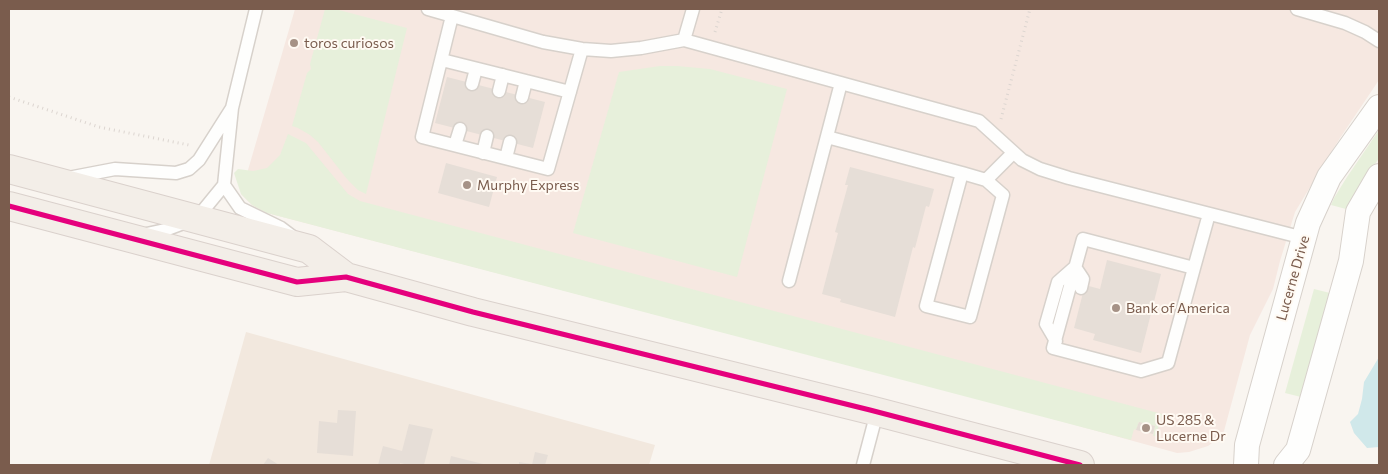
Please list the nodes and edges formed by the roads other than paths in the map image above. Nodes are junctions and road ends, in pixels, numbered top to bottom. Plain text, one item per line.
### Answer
1 (256, 9) edge
2 (428, 9) edge
3 (693, 9) edge
4 (1297, 9) edge
5 (452, 16) junction
6 (684, 40) junction
7 (1379, 41) edge
8 (582, 49) junction
9 (442, 60) junction
10 (476, 69) junction
11 (503, 75) junction
12 (526, 81) junction
13 (841, 83) junction
14 (472, 84) dead end
15 (499, 91) dead end
16 (570, 92) junction
17 (522, 97) dead end
18 (1379, 107) edge
19 (232, 108) junction
20 (460, 129) dead end
21 (487, 136) dead end
22 (827, 137) junction
23 (510, 142) dead end
24 (456, 145) junction
25 (483, 153) junction
26 (1013, 153) junction
27 (506, 158) junction
28 (9, 169) edge
29 (962, 173) junction
30 (1379, 176) edge
31 (53, 180) junction
32 (986, 180) junction
33 (224, 185) junction
34 (9, 206) edge
35 (1209, 214) junction
36 (197, 218) junction
37 (128, 238) junction
38 (1304, 238) junction
39 (309, 249) junction
40 (1075, 267) junction
41 (1194, 268) junction
42 (346, 277) junction
43 (789, 281) dead end
44 (1081, 288) dead end
45 (1069, 332) dead end
46 (1056, 341) junction
47 (877, 412) junction
48 (862, 465) edge
49 (1080, 465) edge
50 (1246, 465) edge
51 (1286, 465) edge

1 - 19 lane
2 - 5 lane
3 - 6 lane
4 - 7 lane
5 - 8 lane
5 - 9 lane
6 - 8 lane
6 - 13 lane
8 - 16 lane
9 - 10 lane
9 - 24 lane
10 - 11 lane
10 - 14 lane
11 - 12 lane
11 - 15 lane
12 - 16 lane
12 - 17 lane
13 - 22 lane
13 - 26 lane
16 - 27 lane
18 - 38 street, Lucerne Drive
19 - 31 lane
19 - 33 lane
20 - 24 lane
21 - 25 lane
22 - 29 lane
22 - 43 lane
23 - 27 lane
24 - 25 lane
25 - 27 lane
26 - 32 lane
26 - 35 lane
28 - 31 main road
29 - 32 lane
29 - 32 lane
30 - 51 street
31 - 36 main road
33 - 36 lane
33 - 39 lane
34 - 37 main road
35 - 38 lane
35 - 41 lane
36 - 37 lane
36 - 39 main road
37 - 42 main road
38 - 50 street, Lucerne Drive
39 - 42 main road
40 - 41 lane
40 - 44 lane
40 - 46 lane
41 - 46 lane
42 - 47 main road
45 - 46 lane
47 - 48 lane
47 - 49 main road

